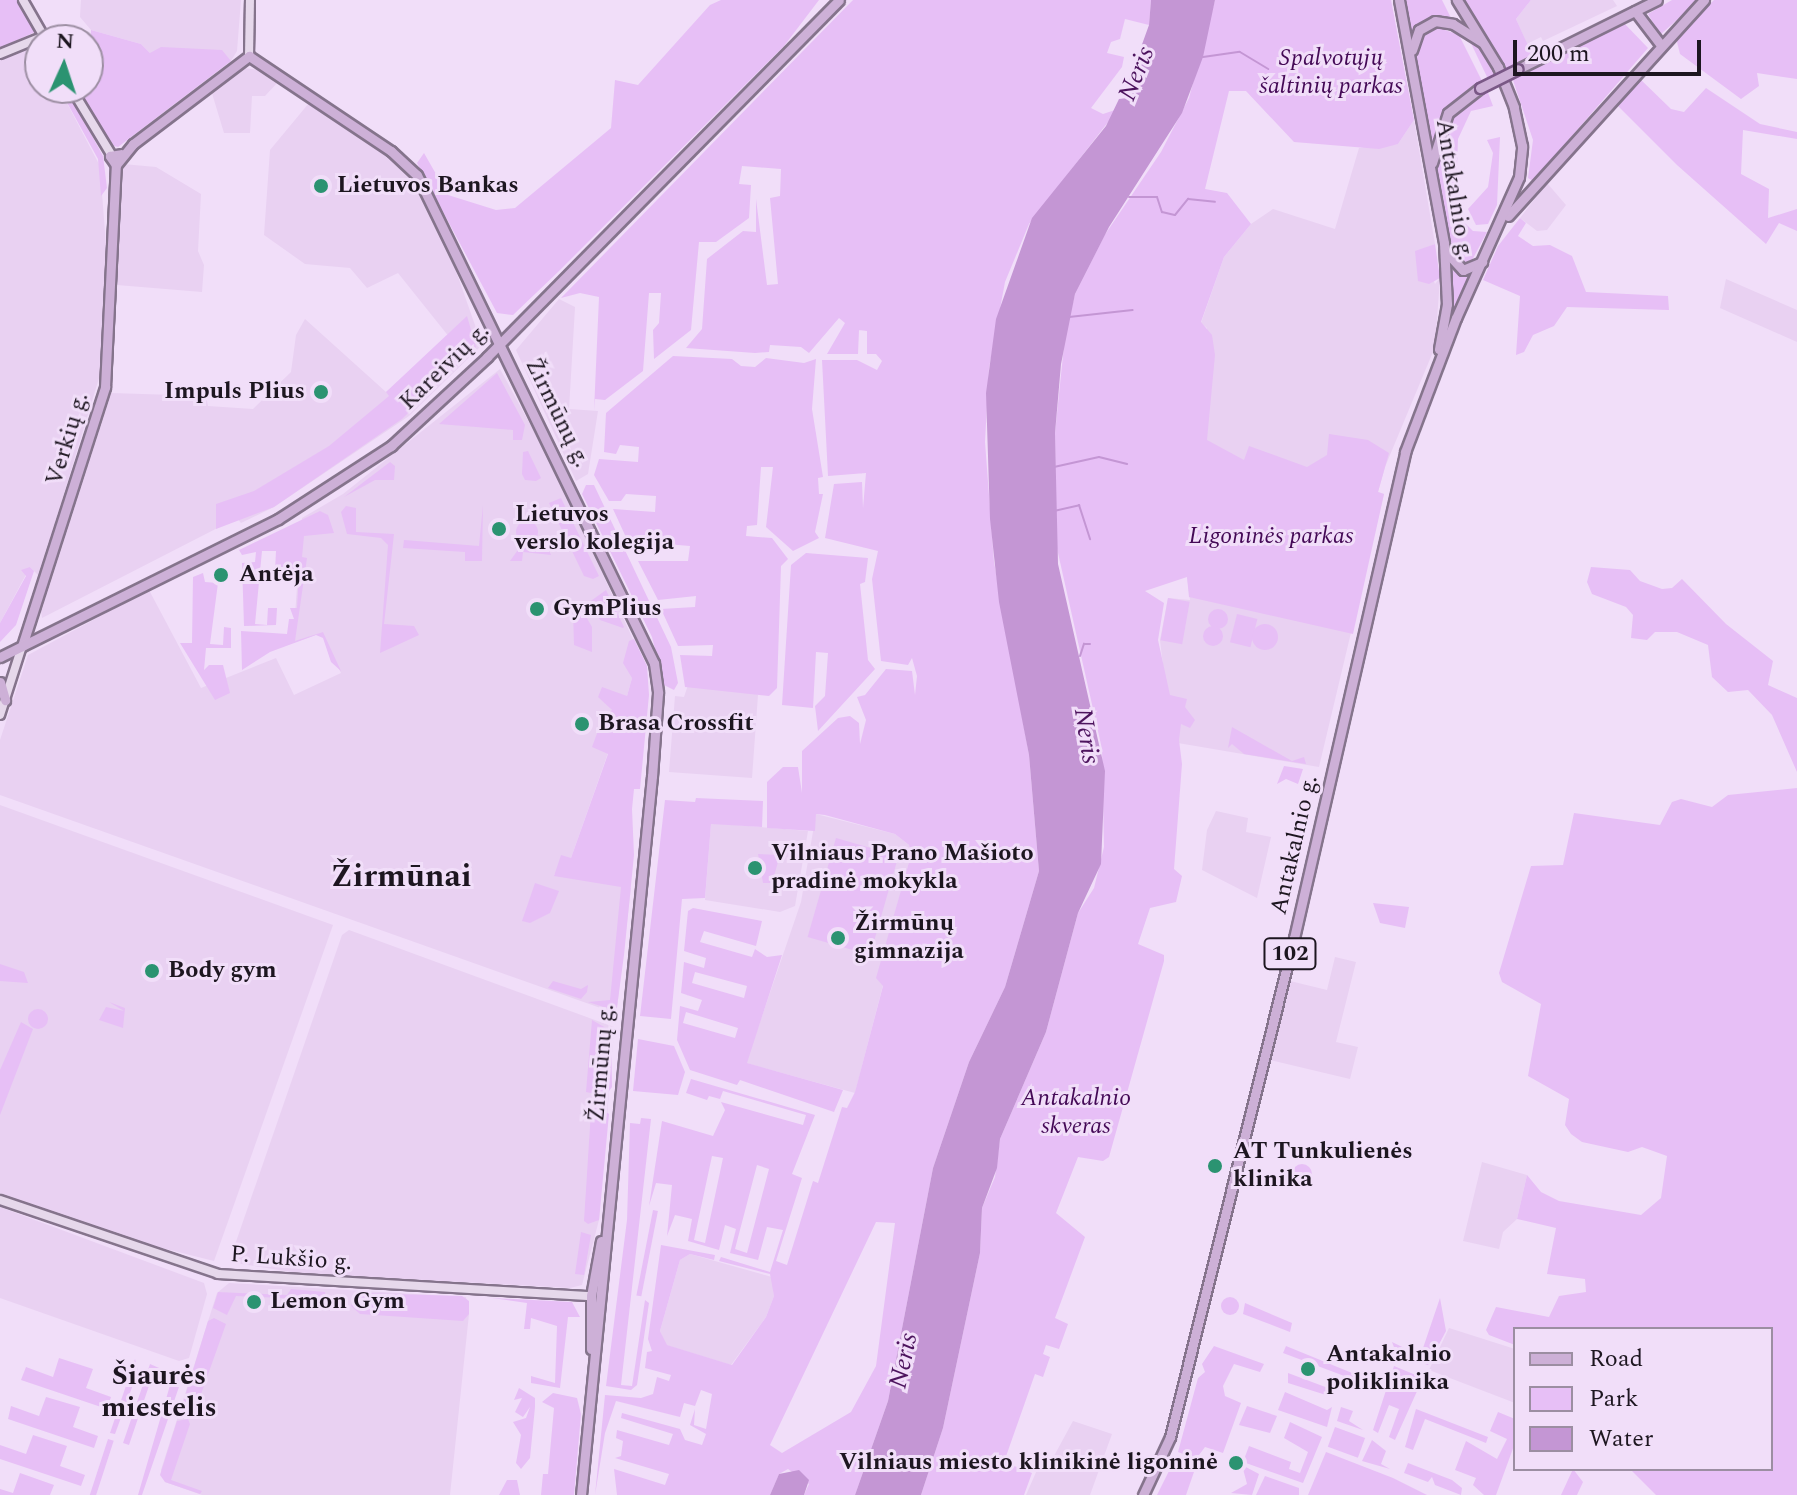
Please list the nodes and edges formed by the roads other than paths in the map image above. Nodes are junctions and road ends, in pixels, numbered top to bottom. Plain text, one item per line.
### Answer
1 (23, 0) edge
2 (250, 0) edge
3 (839, 0) edge
4 (1399, 0) edge
5 (1457, 0) edge
6 (1657, 0) edge
7 (1704, 0) edge
8 (1635, 11) junction
9 (37, 24) edge
10 (1485, 44) junction
11 (24, 45) edge
12 (1661, 45) junction
13 (0, 54) edge
14 (1411, 55) junction
15 (249, 56) junction
16 (82, 104) edge
17 (116, 154) junction
18 (1431, 175) junction
19 (1503, 221) junction
20 (1444, 243) junction
21 (1482, 261) junction
22 (501, 342) junction
23 (1428, 387) junction
24 (34, 612) junction
25 (58, 628) junction
26 (22, 646) junction
27 (0, 657) edge
28 (0, 682) edge
29 (5, 700) junction
30 (0, 715) edge
31 (0, 1200) edge
32 (607, 1218) junction
33 (591, 1296) junction
34 (603, 1297) junction
35 (591, 1388) junction
36 (581, 1495) edge
37 (1143, 1495) edge

1 - 9 street
2 - 15 street
3 - 22 main road, Kareivių g.
4 - 14 main road, Antakalnio g.
5 - 10 main road, Antakalnio g.
6 - 8 main road, 102
7 - 12 main road
8 - 12 main road
8 - 18 main road, 102, bridge
10 - 14 main road
10 - 19 main road, Antakalnio g.
11 - 13 street
12 - 19 main road
14 - 18 main road, Antakalnio g.
15 - 17 main road
15 - 22 main road, Žirmūnų g.
16 - 17 street
17 - 24 main road, Verkių g.
18 - 20 main road, Antakalnio g. / 102
19 - 21 main road, Antakalnio g. / 102
20 - 21 main road
20 - 23 main road, Antakalnio g. / 102
21 - 23 main road, Antakalnio g. / 102
22 - 25 main road, Kareivių g.
22 - 32 main road, Žirmūnų g.
23 - 37 main road, Antakalnio g. / 102
24 - 25 main road
24 - 26 main road, Verkių g.
25 - 26 main road, Kareivių g.
26 - 27 main road, Kareivių g.
26 - 29 street, Verkių g.
28 - 29 main road
29 - 30 street, Verkių g.
31 - 33 street, P. Lukšio g.
32 - 33 main road, Žirmūnų g.
32 - 34 main road, Žirmūnų g.
33 - 34 main road
33 - 35 main road, Žirmūnų g.
34 - 35 main road, Žirmūnų g.
35 - 36 main road, Žirmūnų g.

